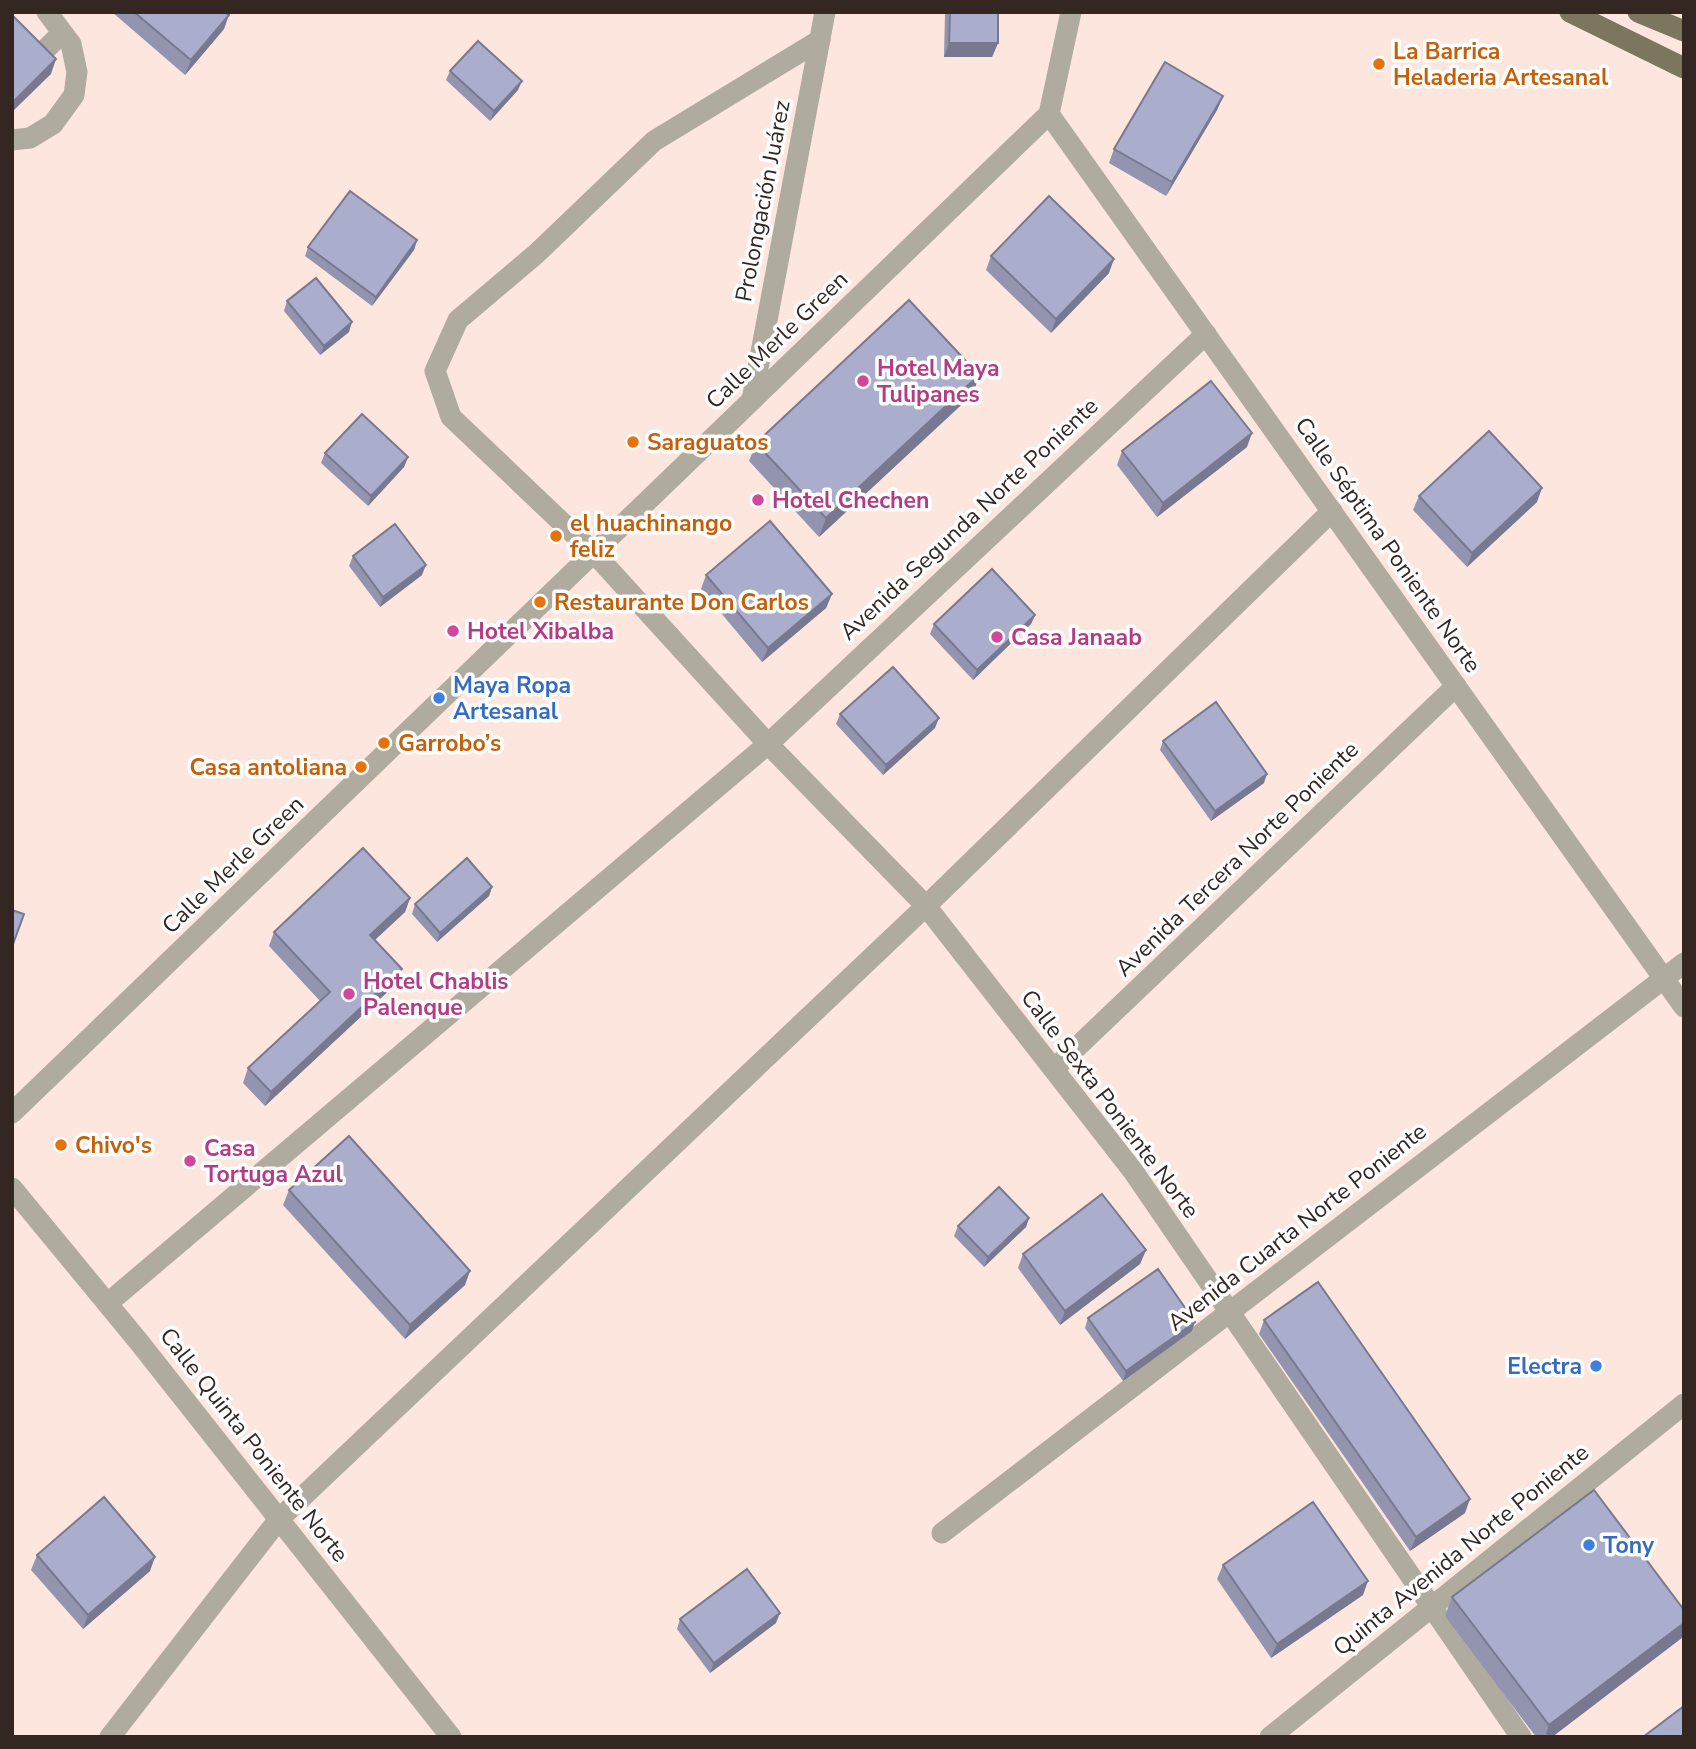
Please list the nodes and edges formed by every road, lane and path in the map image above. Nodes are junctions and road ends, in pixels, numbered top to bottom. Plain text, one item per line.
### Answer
1 (47, 12) edge
2 (825, 12) edge
3 (1071, 12) edge
4 (1570, 12) edge
5 (1638, 12) edge
6 (1684, 32) edge
7 (62, 33) junction
8 (820, 40) junction
9 (37, 58) edge
10 (1684, 68) edge
11 (1049, 114) junction
12 (12, 140) edge
13 (1206, 334) junction
14 (752, 400) junction
15 (1332, 511) junction
16 (594, 553) junction
17 (1456, 686) junction
18 (768, 744) junction
19 (926, 906) junction
20 (1684, 963) edge
21 (1664, 978) junction
22 (1684, 1007) edge
23 (1054, 1069) junction
24 (12, 1113) edge
25 (12, 1188) edge
26 (108, 1303) junction
27 (1229, 1312) junction
28 (1684, 1404) edge
29 (279, 1519) junction
30 (942, 1533) dead end
31 (1432, 1608) junction
32 (110, 1737) edge
33 (451, 1737) edge
34 (1270, 1737) edge
35 (1521, 1737) edge

1 - 7 street
2 - 8 street, Prolongación Juárez
3 - 11 street
4 - 10 main road
5 - 6 main road
7 - 9 street
7 - 12 street
8 - 14 street, Prolongación Juárez
8 - 16 street, Calle Sexta Poniente Norte
11 - 13 street, Calle Séptima Poniente Norte
11 - 14 street, Calle Merle Green
13 - 15 street, Calle Séptima Poniente Norte
13 - 18 street, Avenida Segunda Norte Poniente
14 - 16 street, Calle Merle Green
15 - 17 street, Calle Séptima Poniente Norte
15 - 19 street
16 - 18 street, Calle Sexta Poniente Norte
16 - 24 street, Calle Merle Green
17 - 21 street, Calle Séptima Poniente Norte
17 - 23 street, Avenida Tercera Norte Poniente
18 - 19 street, Calle Sexta Poniente Norte
18 - 26 street, Avenida Segunda Norte Poniente
19 - 23 street, Calle Sexta Poniente Norte
19 - 29 street
20 - 21 street, Avenida Cuarta Norte Poniente
21 - 22 street, Calle Séptima Poniente Norte
21 - 27 street, Avenida Cuarta Norte Poniente
23 - 27 street, Calle Sexta Poniente Norte
25 - 26 street, Calle Quinta Poniente Norte
26 - 29 street, Calle Quinta Poniente Norte
27 - 30 street, Avenida Cuarta Norte Poniente
27 - 31 street, Calle Sexta Poniente Norte
28 - 31 street, Quinta Avenida Norte Poniente
29 - 32 street
29 - 33 street, Calle Quinta Poniente Norte
31 - 34 street, Quinta Avenida Norte Poniente
31 - 35 street, Calle Sexta Poniente Norte

